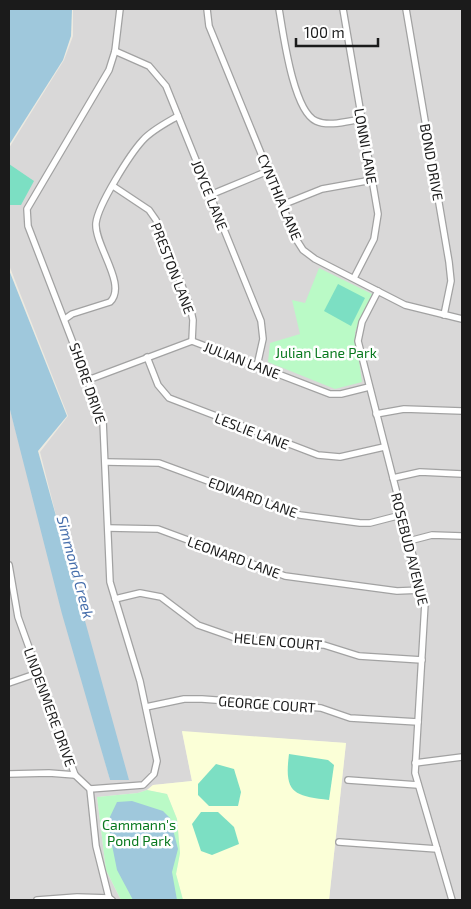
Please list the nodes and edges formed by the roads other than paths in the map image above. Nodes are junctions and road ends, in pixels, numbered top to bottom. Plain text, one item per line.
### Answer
1 (120, 9) edge
2 (207, 9) edge
3 (279, 9) edge
4 (343, 9) edge
5 (406, 9) edge
6 (115, 51) junction
7 (178, 116) junction
8 (362, 119) junction
9 (268, 171) junction
10 (372, 180) junction
11 (113, 186) junction
12 (210, 195) junction
13 (282, 205) junction
14 (354, 278) junction
15 (378, 291) junction
16 (444, 315) junction
17 (65, 319) junction
18 (462, 319) edge
19 (192, 341) junction
20 (147, 357) junction
21 (258, 366) junction
22 (88, 380) junction
23 (369, 387) junction
24 (462, 411) edge
25 (376, 414) junction
26 (384, 447) junction
27 (106, 462) junction
28 (462, 474) edge
29 (393, 478) junction
30 (401, 515) junction
31 (108, 528) junction
32 (462, 536) edge
33 (409, 541) junction
34 (9, 565) edge
35 (422, 590) junction
36 (115, 599) junction
37 (422, 660) junction
38 (38, 673) junction
39 (9, 683) edge
40 (146, 707) junction
41 (418, 722) junction
42 (462, 758) edge
43 (414, 763) junction
44 (9, 774) edge
45 (75, 776) junction
46 (348, 780) dead end
47 (418, 785) junction
48 (90, 789) junction
49 (339, 842) dead end
50 (437, 849) junction
51 (111, 899) edge
52 (37, 900) edge
53 (452, 900) edge

1 - 6 street, SHORE DRIVE
2 - 9 street, CYNTHIA LANE
3 - 8 street
4 - 8 street, LONNI LANE
5 - 16 street, BOND DRIVE
6 - 7 street, JOYCE LANE
6 - 17 street, SHORE DRIVE
7 - 11 street
7 - 12 street, JOYCE LANE
8 - 10 street, LONNI LANE
9 - 12 street
9 - 13 street, CYNTHIA LANE
10 - 13 street
10 - 14 street, LONNI LANE
11 - 17 street
11 - 19 street, PRESTON LANE
12 - 21 street, JOYCE LANE
13 - 14 street, CYNTHIA LANE
14 - 15 street, CYNTHIA LANE
15 - 16 street, CYNTHIA LANE
15 - 23 street, ROSEBUD AVENUE
16 - 18 street, CYNTHIA LANE
17 - 22 street, SHORE DRIVE
19 - 20 street, JULIAN LANE
19 - 21 street, JULIAN LANE
20 - 22 street, JULIAN LANE
20 - 26 street, LESLIE LANE
21 - 23 street, JULIAN LANE
22 - 27 street, SHORE DRIVE
23 - 25 street, ROSEBUD AVENUE
24 - 25 street
25 - 26 street, ROSEBUD AVENUE
26 - 29 street, ROSEBUD AVENUE
27 - 30 street, EDWARD LANE
27 - 31 street, SHORE DRIVE
28 - 29 street
29 - 30 street, ROSEBUD AVENUE
30 - 33 street, ROSEBUD AVENUE
31 - 35 street, LEONARD LANE
31 - 36 street, SHORE DRIVE
32 - 33 street
33 - 35 street, ROSEBUD AVENUE
34 - 38 street, LINDENMERE DRIVE
35 - 37 street, ROSEBUD AVENUE
36 - 37 street, HELEN COURT
36 - 40 street, SHORE DRIVE
37 - 41 street, ROSEBUD AVENUE
38 - 39 street
38 - 45 street, LINDENMERE DRIVE
40 - 41 street, GEORGE COURT
40 - 48 street, SHORE DRIVE
41 - 43 street, ROSEBUD AVENUE
42 - 43 street
43 - 47 street, ROSEBUD AVENUE
44 - 45 street
45 - 48 street, LINDENMERE DRIVE
46 - 47 street
47 - 50 street, ROSEBUD AVENUE
48 - 51 street
49 - 50 street
50 - 53 street, ROSEBUD AVENUE
51 - 52 street

